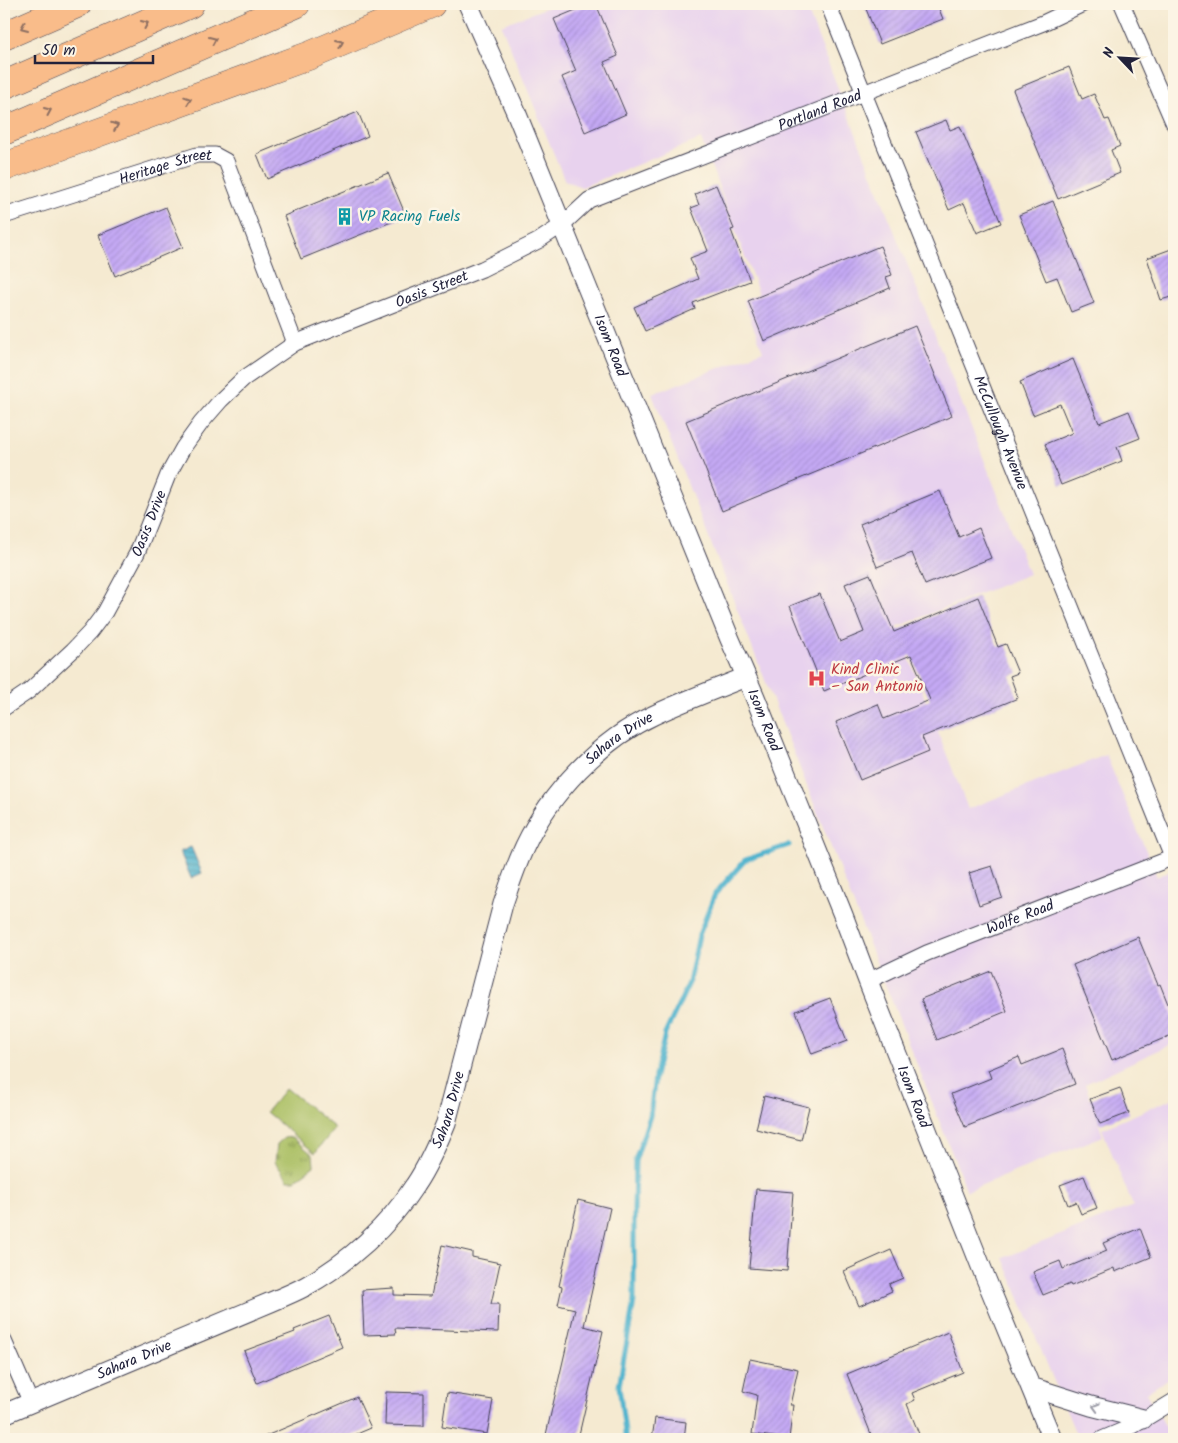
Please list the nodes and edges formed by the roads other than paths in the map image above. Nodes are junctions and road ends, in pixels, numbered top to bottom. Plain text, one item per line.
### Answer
1 (77, 4) edge
2 (190, 4) edge
3 (296, 4) edge
4 (431, 4) edge
5 (468, 4) edge
6 (828, 4) edge
7 (1082, 4) edge
8 (1122, 4) edge
9 (4, 36) edge
10 (4, 85) edge
11 (864, 93) junction
12 (1174, 124) edge
13 (4, 131) edge
14 (4, 167) edge
15 (4, 216) edge
16 (562, 225) junction
17 (295, 343) junction
18 (746, 677) junction
19 (4, 708) edge
20 (1174, 859) edge
21 (868, 981) junction
22 (4, 1340) edge
23 (1031, 1386) junction
24 (1174, 1401) edge
25 (30, 1403) junction
26 (4, 1414) edge
27 (1143, 1420) junction
28 (1052, 1439) edge
29 (1102, 1439) edge

1 -> 9 highway
10 -> 2 highway
13 -> 3 highway
14 -> 4 highway
5 - 16 street, Isom Road
6 - 11 street, McCullough Avenue
7 - 11 street, Portland Road
8 - 12 street
11 - 16 street, Portland Road
11 - 20 street, McCullough Avenue
15 - 17 street, Heritage Street
16 - 17 street, Oasis Street
16 - 18 street, Isom Road
17 - 19 street, Oasis Drive
18 - 21 street, Isom Road
18 - 25 street, Sahara Drive
20 - 21 street, Wolfe Road
21 - 23 street, Isom Road
22 - 25 street
27 -> 23 street
23 - 28 street, Isom Road
24 - 27 street
25 - 26 street, Sahara Drive
27 - 29 street

